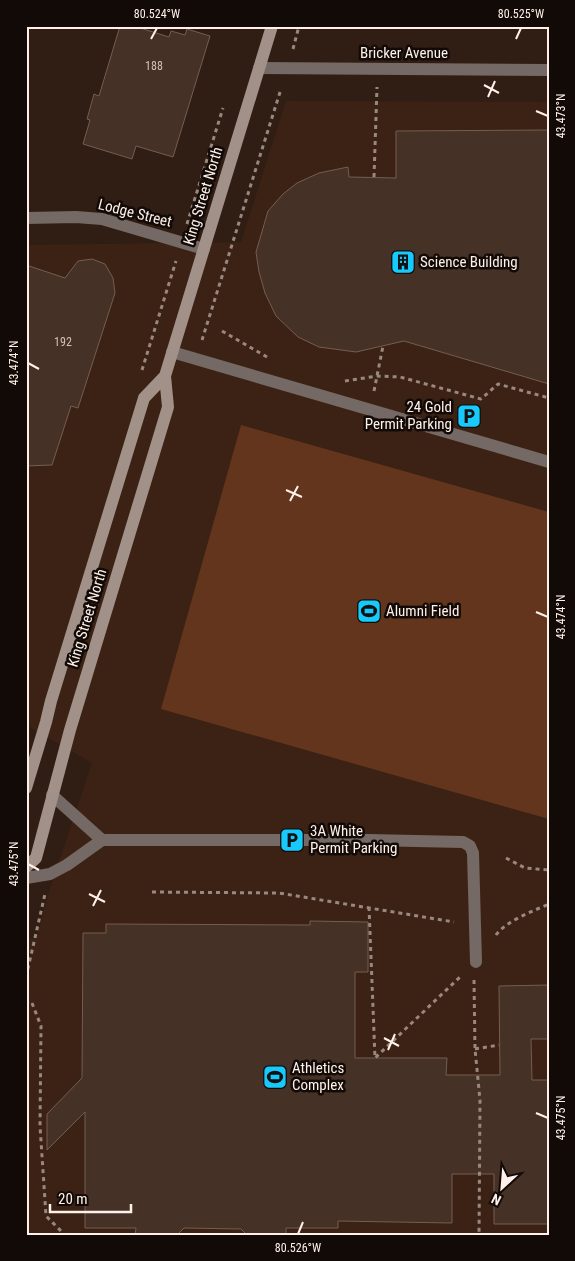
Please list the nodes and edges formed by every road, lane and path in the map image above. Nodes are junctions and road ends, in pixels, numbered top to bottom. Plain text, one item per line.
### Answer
1 (272, 26) edge
2 (259, 68) junction
3 (377, 69) junction
4 (549, 70) edge
5 (226, 100) dead end
6 (374, 177) dead end
7 (194, 201) dead end
8 (26, 218) edge
9 (204, 248) junction
10 (222, 331) dead end
11 (383, 346) dead end
12 (172, 352) junction
13 (271, 359) dead end
14 (165, 376) junction
15 (378, 376) junction
16 (336, 382) dead end
17 (549, 398) edge
18 (369, 410) junction
19 (549, 462) edge
20 (26, 788) edge
21 (52, 795) junction
22 (102, 840) junction
23 (506, 858) dead end
24 (26, 867) edge
25 (549, 870) edge
26 (26, 878) edge
27 (152, 892) dead end
28 (549, 904) edge
29 (369, 907) junction
30 (474, 927) junction
31 (476, 962) junction
32 (32, 1003) dead end
33 (499, 1045) dead end
34 (475, 1048) junction
35 (65, 1235) edge
36 (479, 1235) edge

1 - 2 main road, King Street North
2 - 3 street, Bricker Avenue
2 - 9 main road, King Street North
3 - 4 street, Bricker Avenue
3 - 6 path
5 - 7 path, King Street North
8 - 9 street, Lodge Street
9 - 12 main road, King Street North
10 - 13 path
11 - 15 path
12 - 14 main road, King Street North
12 - 18 street
14 - 20 main road, King Street North
14 - 21 main road, King Street North
15 - 16 path
15 - 17 path
15 - 18 path
18 - 19 street
21 - 22 street
21 - 24 main road, King Street North
22 - 26 street
22 - 30 street
23 - 25 path
27 - 29 path
28 - 31 path
29 - 30 path
29 - 31 path
30 - 31 street
31 - 34 path
32 - 35 path
33 - 34 path
34 - 36 path

